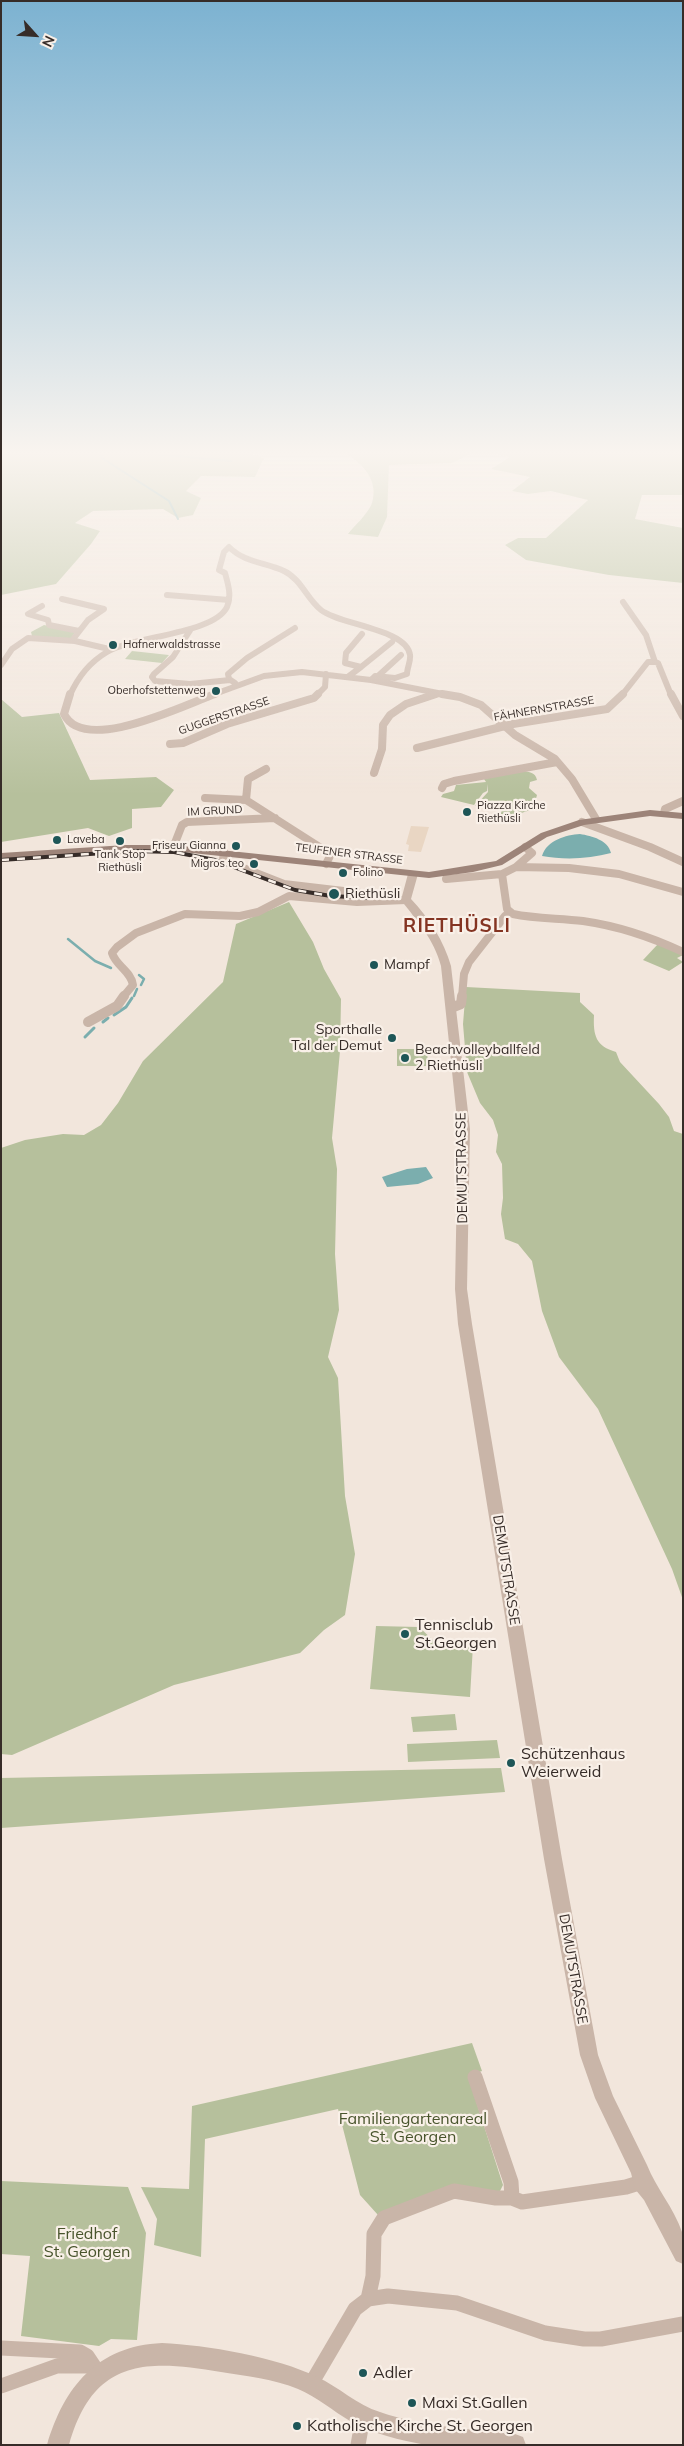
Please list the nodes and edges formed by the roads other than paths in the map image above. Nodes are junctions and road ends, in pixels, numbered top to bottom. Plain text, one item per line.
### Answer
1 (221, 567) edge
2 (269, 567) edge
3 (168, 595) dead end
4 (62, 599) dead end
5 (230, 600) junction
6 (623, 602) dead end
7 (42, 606) dead end
8 (295, 628) dead end
9 (191, 629) junction
10 (79, 631) junction
11 (362, 634) dead end
12 (75, 641) junction
13 (392, 642) dead end
14 (109, 649) junction
15 (401, 656) dead end
16 (655, 662) junction
17 (1, 665) edge
18 (361, 667) junction
19 (326, 674) junction
20 (349, 676) junction
21 (378, 676) junction
22 (230, 680) junction
23 (371, 680) junction
24 (238, 684) junction
25 (437, 693) junction
26 (683, 716) edge
27 (504, 726) junction
28 (170, 744) dead end
29 (417, 748) dead end
30 (557, 762) junction
31 (266, 769) dead end
32 (374, 773) dead end
33 (442, 788) dead end
34 (205, 798) dead end
35 (246, 800) junction
36 (683, 801) edge
37 (664, 813) junction
38 (683, 816) edge
39 (274, 818) junction
40 (596, 819) junction
41 (582, 822) junction
42 (525, 847) junction
43 (173, 848) junction
44 (224, 852) junction
45 (1, 856) edge
46 (683, 862) edge
47 (326, 864) junction
48 (516, 867) junction
49 (413, 874) junction
50 (502, 874) junction
51 (446, 879) dead end
52 (683, 892) edge
53 (369, 894) dead end
54 (406, 900) junction
55 (510, 913) junction
56 (683, 952) edge
57 (451, 1008) junction
58 (88, 1022) dead end
59 (475, 2077) dead end
60 (642, 2182) junction
61 (512, 2198) junction
62 (683, 2254) edge
63 (368, 2299) junction
64 (683, 2324) edge
65 (1, 2348) edge
66 (96, 2370) junction
67 (311, 2384) junction
68 (1, 2386) edge
69 (364, 2417) junction
70 (58, 2445) edge
71 (358, 2445) edge
72 (515, 2445) edge

1 - 5 street
2 - 21 street
3 - 5 street
4 - 10 street
5 - 9 street
6 - 16 street
7 - 10 street
8 - 22 street
9 - 14 street
9 - 22 street
10 - 12 street
11 - 18 street
12 - 14 street
12 - 17 street
13 - 18 street
14 - 24 street
15 - 21 street
16 - 26 street
16 - 27 street, FÄHNERNSTRASSE
18 - 20 street
19 - 20 street
19 - 24 street
19 - 28 street, GUGGERSTRASSE
20 - 23 street
21 - 23 street
22 - 24 street
23 - 25 street
25 - 27 street
25 - 32 street
27 - 29 street, FÄHNERNSTRASSE
27 - 30 street
30 - 33 street
30 - 40 street
31 - 35 street, IM GRUND
34 - 35 street, IM GRUND
35 - 39 street, IM GRUND
36 - 37 street
37 - 38 main road, TEUFENER STRASSE
37 - 40 main road, TEUFENER STRASSE
39 - 43 street, IM GRUND
39 - 47 street, IM GRUND
40 - 41 main road, TEUFENER STRASSE
41 - 42 main road, TEUFENER STRASSE
41 - 46 street
42 - 48 street
42 - 49 main road, TEUFENER STRASSE
43 - 44 main road, TEUFENER STRASSE
43 - 45 main road, TEUFENER STRASSE
44 - 47 main road, TEUFENER STRASSE
44 - 53 street
47 - 49 main road, TEUFENER STRASSE
48 - 50 street
48 - 52 street
49 - 54 street
50 - 51 street
50 - 55 street
54 - 57 street, DEMUTSTRASSE
54 - 58 street
55 - 56 street
55 - 57 street
57 - 60 street, DEMUTSTRASSE
59 - 61 street
60 - 61 street
60 - 62 street, DEMUTSTRASSE
61 - 63 street
63 - 64 street
63 - 67 street
65 - 66 street
66 - 67 street
66 - 68 street
66 - 70 street
67 - 69 street
69 - 71 street
69 - 72 street

